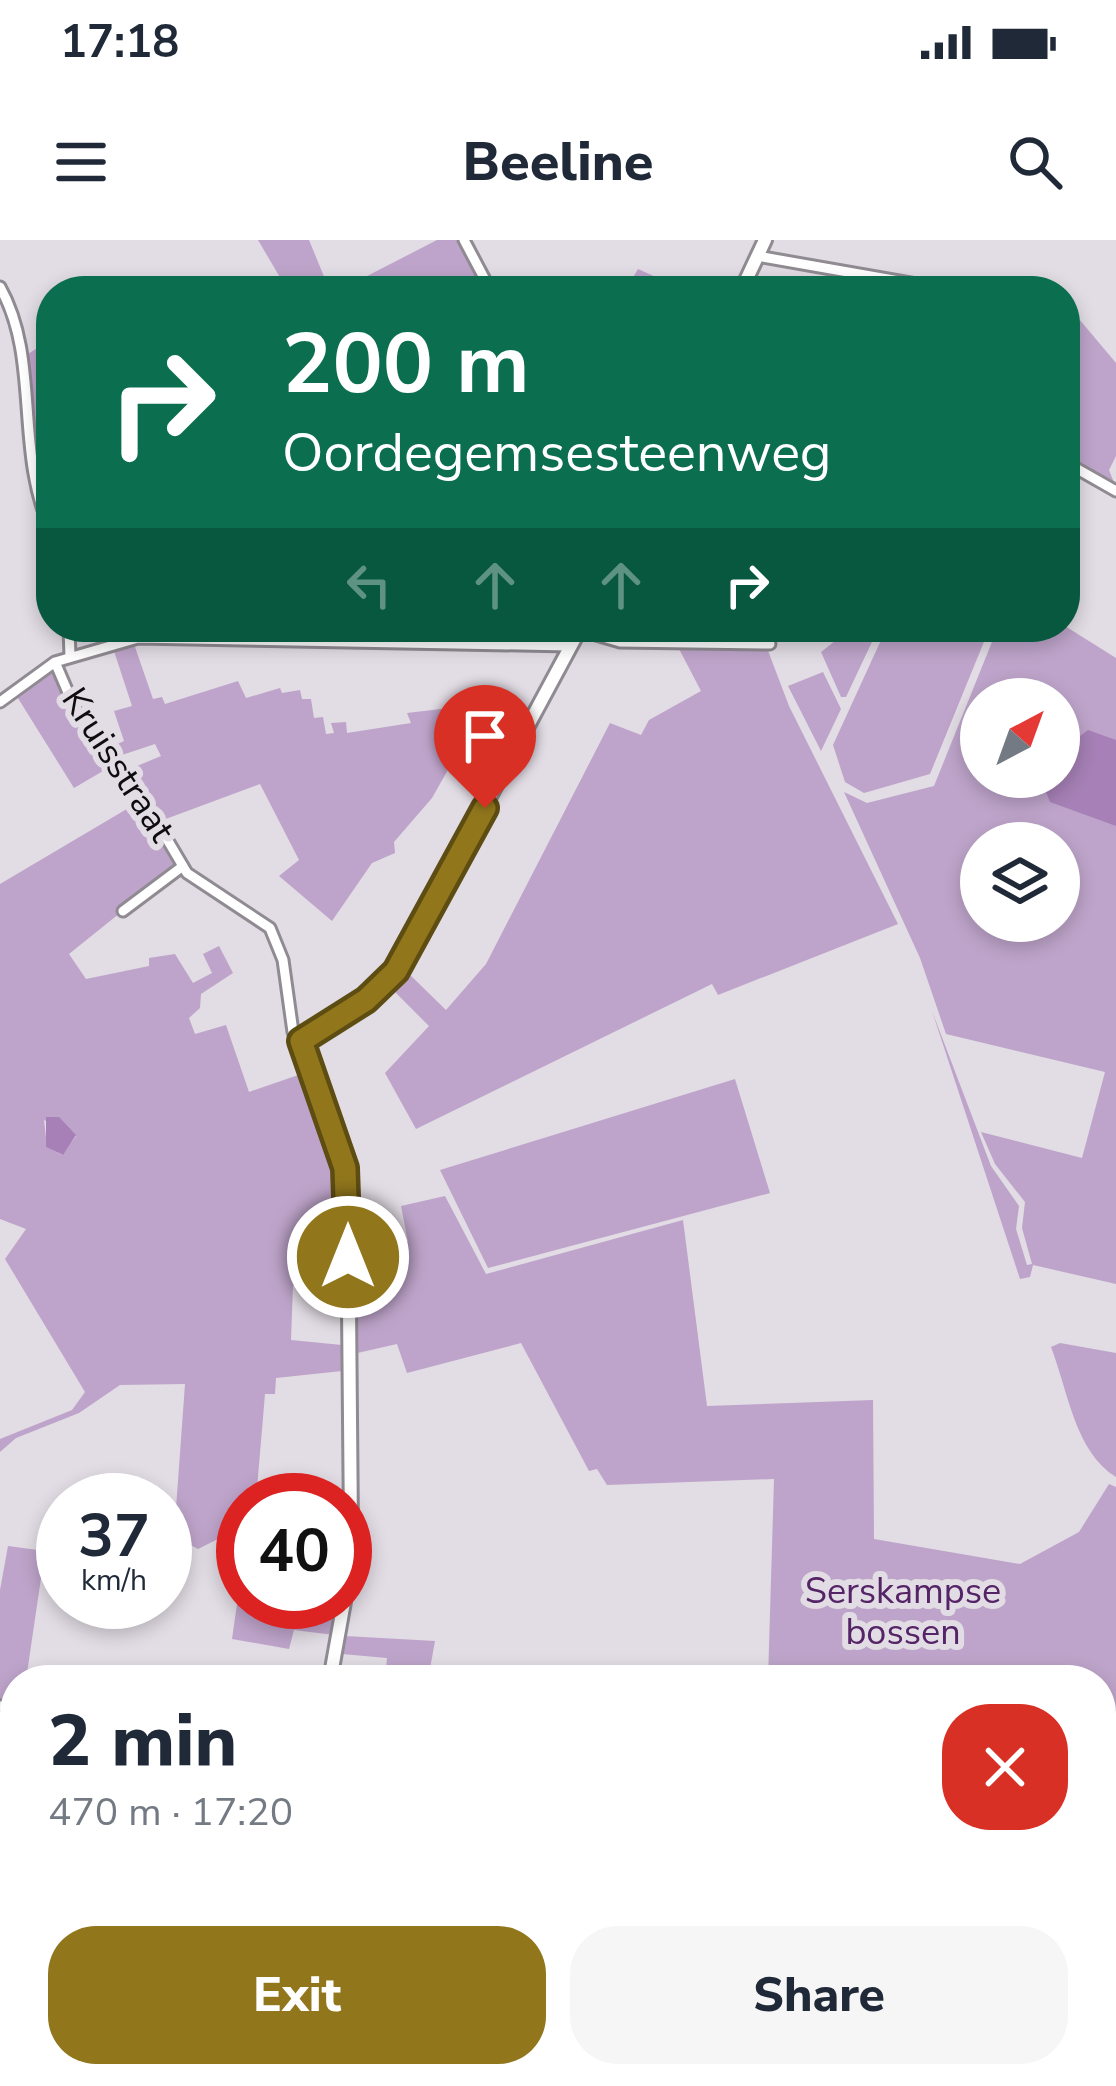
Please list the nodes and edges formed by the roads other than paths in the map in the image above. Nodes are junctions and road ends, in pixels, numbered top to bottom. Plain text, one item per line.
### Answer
1 (464, 240) edge
2 (765, 240) edge
3 (757, 256) junction
4 (483, 276) edge
5 (748, 276) edge
6 (871, 276) edge
7 (0, 287) edge
8 (1080, 470) edge
9 (1116, 490) edge
10 (36, 494) edge
11 (70, 642) edge
12 (124, 642) edge
13 (242, 642) edge
14 (571, 642) edge
15 (661, 642) edge
16 (770, 644) dead end
17 (569, 646) junction
18 (70, 657) junction
19 (56, 662) junction
20 (0, 701) edge
21 (183, 866) junction
22 (123, 911) dead end
23 (301, 1041) junction
24 (350, 1473) edge
25 (339, 1629) edge
26 (333, 1665) edge

1 - 4 street
2 - 3 street
3 - 5 street
3 - 6 street
7 - 10 street
8 - 9 street
11 - 18 street
12 - 18 street
13 - 17 street
14 - 17 street
15 - 16 street
17 - 23 street
18 - 19 street
19 - 20 street
19 - 21 street, Kruisstraat
21 - 22 street, Kruisstraat
21 - 23 street, Kruisstraat
23 - 24 street
25 - 26 street

